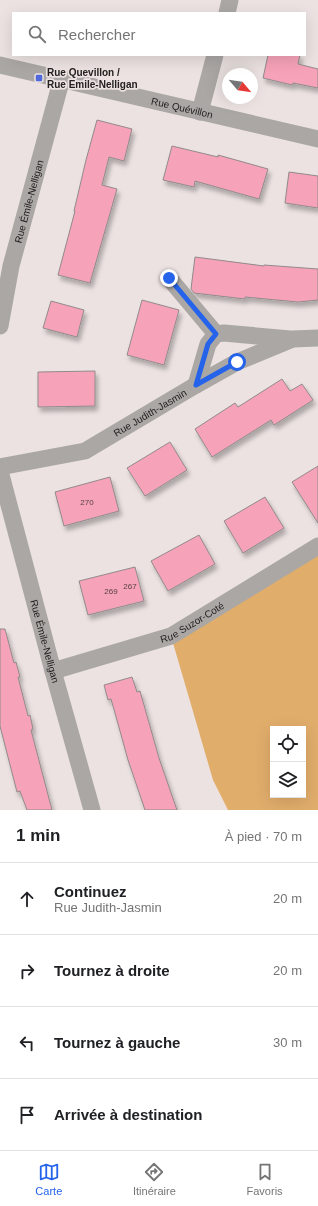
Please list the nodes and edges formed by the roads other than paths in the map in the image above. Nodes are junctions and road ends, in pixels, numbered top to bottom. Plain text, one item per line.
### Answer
1 (230, 0) edge
2 (227, 12) edge
3 (215, 56) edge
4 (0, 64) edge
5 (62, 78) junction
6 (200, 112) junction
7 (318, 139) edge
8 (5, 265) edge
9 (169, 278) dead end
10 (0, 326) edge
11 (216, 334) junction
12 (318, 338) edge
13 (293, 339) junction
14 (196, 385) junction
15 (0, 467) edge
16 (0, 471) edge
17 (318, 546) edge
18 (53, 671) junction
19 (92, 810) edge

1 - 2 street
3 - 6 street
4 - 5 street, Rue Quévillon
5 - 6 street, Rue Quévillon
5 - 8 street, Rue Émile-Nelligan
6 - 7 street, Rue Quévillon
8 - 10 street, Rue Émile-Nelligan
9 - 11 street
11 - 13 street
11 - 14 street
12 - 13 street, Rue Judith-Jasmin
13 - 14 street, Rue Judith-Jasmin
14 - 15 street, Rue Judith-Jasmin
16 - 18 street, Rue Émile-Nelligan
17 - 18 street, Rue Suzor-Coté
18 - 19 street, Rue Émile-Nelligan

